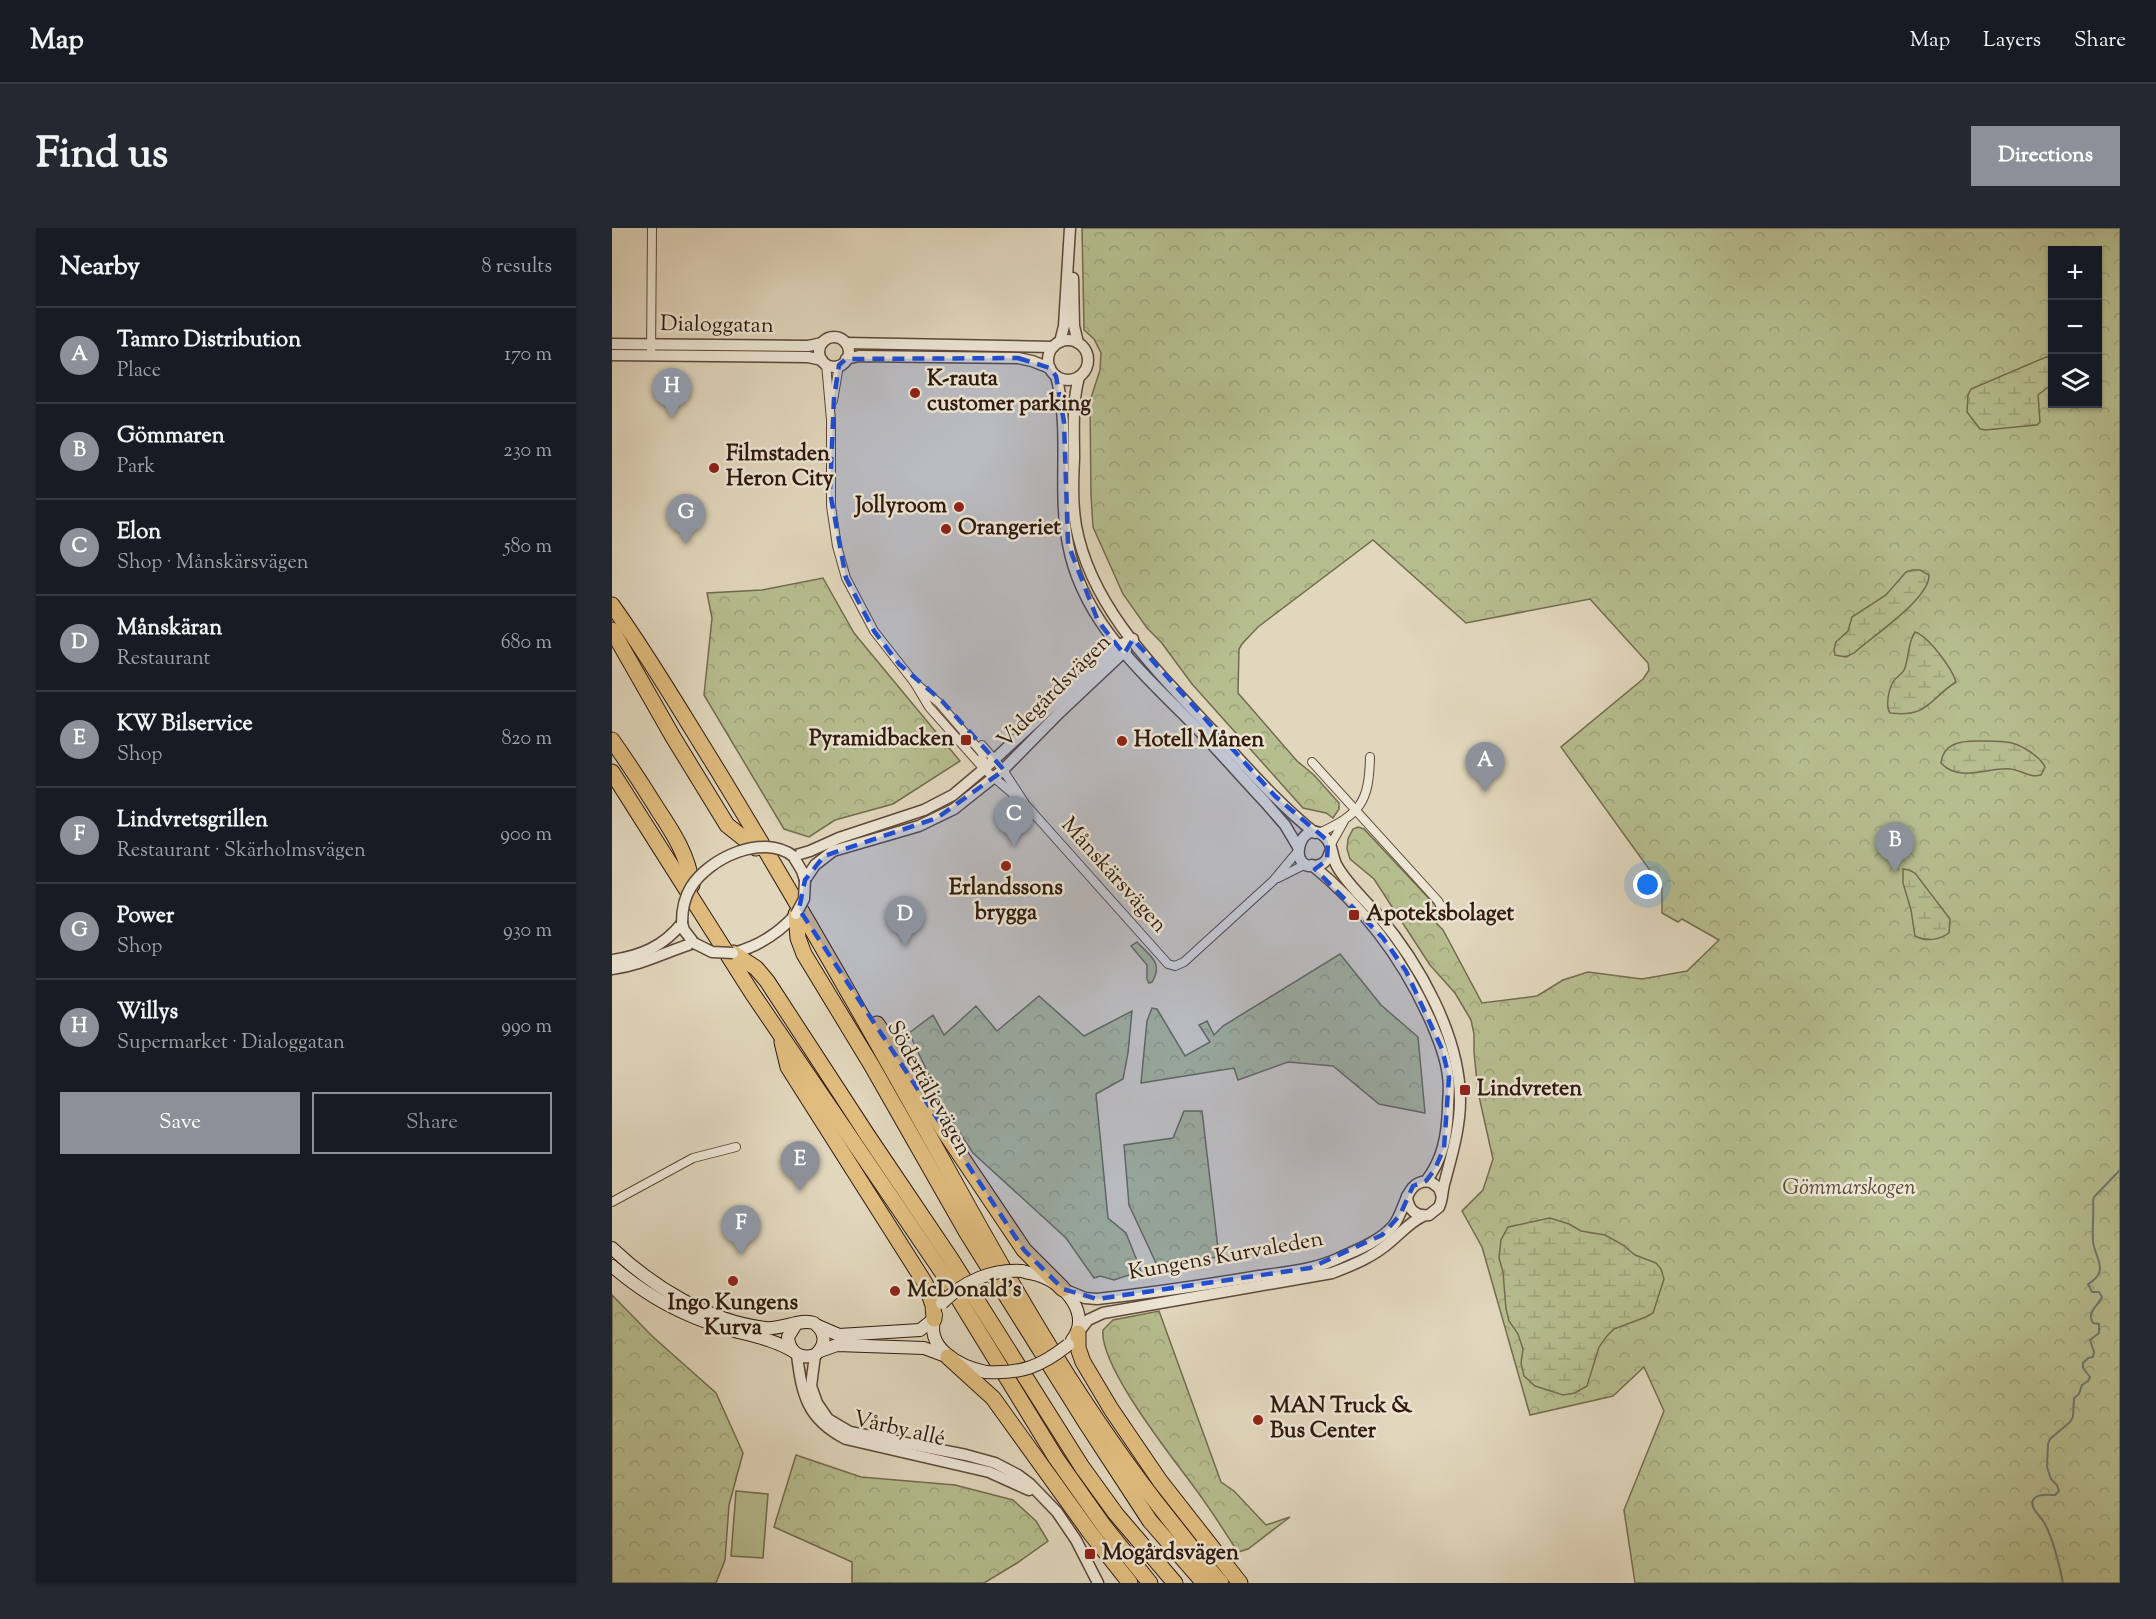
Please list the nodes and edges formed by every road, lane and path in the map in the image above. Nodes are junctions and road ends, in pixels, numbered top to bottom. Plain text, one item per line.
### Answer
1 (652, 228) edge
2 (1070, 228) edge
3 (1070, 242) junction
4 (822, 343) junction
5 (846, 343) junction
6 (1078, 343) junction
7 (612, 344) edge
8 (1057, 344) junction
9 (651, 350) junction
10 (612, 355) edge
11 (824, 362) junction
12 (843, 362) junction
13 (1053, 372) junction
14 (1079, 376) junction
15 (831, 420) junction
16 (612, 605) edge
17 (612, 630) edge
18 (1133, 639) junction
19 (1121, 650) junction
20 (914, 682) junction
21 (612, 740) edge
22 (1370, 757) dead end
23 (994, 759) junction
24 (1312, 762) dead end
25 (984, 769) junction
26 (1003, 770) junction
27 (612, 772) edge
28 (994, 778) junction
29 (1026, 805) junction
30 (1354, 811) junction
31 (1344, 820) junction
32 (1317, 833) junction
33 (756, 848) junction
34 (1298, 849) junction
35 (1330, 849) junction
36 (795, 856) junction
37 (1309, 865) junction
38 (806, 877) junction
39 (1273, 881) junction
40 (692, 885) junction
41 (796, 914) junction
42 (1446, 916) dead end
43 (682, 923) junction
44 (809, 927) junction
45 (694, 943) junction
46 (733, 952) junction
47 (612, 960) edge
48 (612, 969) edge
49 (780, 1033) junction
50 (736, 1147) dead end
51 (1426, 1181) junction
52 (1441, 1194) junction
53 (1407, 1197) junction
54 (612, 1202) edge
55 (1423, 1216) junction
56 (612, 1248) edge
57 (612, 1266) edge
58 (1063, 1288) junction
59 (934, 1319) junction
60 (796, 1324) junction
61 (818, 1326) junction
62 (1078, 1333) junction
63 (795, 1353) junction
64 (817, 1353) junction
65 (948, 1357) junction
66 (1040, 1496) junction
67 (1098, 1583) edge
68 (1130, 1583) edge
69 (1150, 1583) edge
70 (1175, 1583) edge
71 (1204, 1583) edge
72 (1221, 1583) edge
73 (1240, 1583) edge

1 - 9 street
2 - 3 street
3 - 6 street
3 - 8 street
4 - 5 street
4 - 9 street, Dialoggatan
4 - 11 street
5 - 8 street
5 - 12 street
6 - 8 street
6 - 14 street
7 - 9 street, Dialoggatan
8 - 13 street
9 - 10 street, Dialoggatan
9 - 11 street, Dialoggatan
11 - 12 street
11 - 15 street, Månskärsvägen
12 - 13 street
12 - 15 street, Månskärsvägen
13 - 14 street
13 - 19 street
14 - 18 street
15 - 20 street, Månskärsvägen
16 - 44 highway, Södertäljevägen
17 - 33 highway
18 - 19 street, Videgårdsvägen
18 - 32 street
19 - 23 street, Videgårdsvägen
19 - 26 street, Videgårdsvägen
19 - 34 street
20 - 23 street, Månskärsvägen
20 - 25 street, Månskärsvägen
21 - 40 highway
22 - 30 street
23 - 25 street, Videgårdsvägen
23 - 26 street, Månskärsvägen
24 - 30 street
25 - 28 street, Månskärsvägen
25 - 36 street, Videgårdsvägen
26 - 28 street, Videgårdsvägen
26 - 29 street, Månskärsvägen
27 - 49 highway
28 - 29 street, Månskärsvägen
28 - 38 street, Videgårdsvägen
29 - 39 street, Månskärsvägen
30 - 31 street
30 - 42 street
31 - 32 street
31 - 35 street
32 - 34 street
32 - 35 street
33 - 36 street, bridge
33 - 40 street, bridge
34 - 37 street
34 - 39 street
35 - 37 street
35 - 52 street
36 - 38 street
37 - 39 street
37 - 51 street
38 - 41 street, bridge
40 - 43 street, bridge
41 - 46 street
41 - 71 highway
43 - 45 street
43 - 47 street
44 - 58 highway
44 - 72 highway, Södertäljevägen
45 - 46 street, bridge
45 - 48 street
46 - 70 highway
49 - 59 highway
49 - 69 highway
50 - 54 street
51 - 52 street
51 - 53 street
52 - 55 street
53 - 55 street
53 - 58 street, Kungens Kurvaleden
55 - 62 street, Kungens Kurvaleden
56 - 60 main road
57 - 63 main road
58 - 59 main road, bridge
58 - 62 main road
59 - 61 main road
59 - 65 main road
60 - 61 main road
60 - 63 main road
61 - 64 main road
62 - 65 main road, bridge
62 - 73 highway
63 - 64 main road
63 - 66 street, Vårby allé
64 - 65 main road
64 - 66 street, Vårby allé
65 - 68 highway
66 - 67 street, Vårby allé

